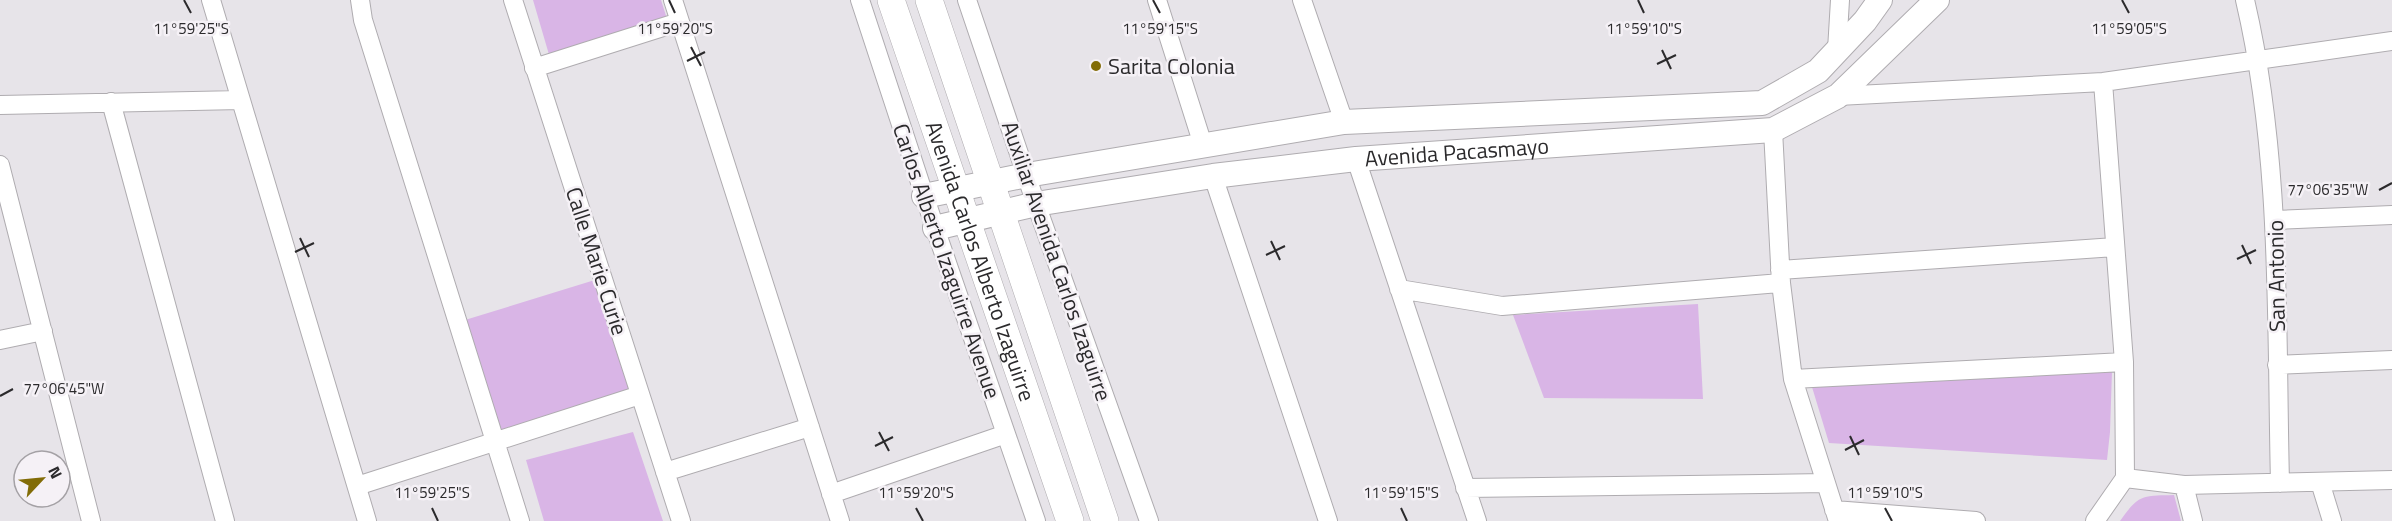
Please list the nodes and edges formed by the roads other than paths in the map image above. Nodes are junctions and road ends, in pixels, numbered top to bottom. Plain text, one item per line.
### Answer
1 (211, 0) edge
2 (360, 0) edge
3 (513, 0) edge
4 (673, 0) edge
5 (860, 0) edge
6 (891, 0) edge
7 (929, 0) edge
8 (967, 0) edge
9 (1157, 0) edge
10 (1302, 0) edge
11 (1840, 0) edge
12 (1880, 0) edge
13 (1937, 0) edge
14 (2245, 0) edge
15 (680, 22) junction
16 (2392, 41) edge
17 (1838, 50) junction
18 (2259, 61) junction
19 (534, 68) junction
20 (2103, 82) junction
21 (1838, 96) junction
22 (241, 100) junction
23 (111, 102) junction
24 (0, 105) edge
25 (1663, 109) junction
26 (1344, 122) junction
27 (1773, 130) junction
28 (1665, 137) junction
29 (1203, 145) junction
30 (1356, 159) junction
31 (0, 165) edge
32 (1027, 175) junction
33 (1213, 176) junction
34 (991, 182) junction
35 (956, 190) junction
36 (924, 196) junction
37 (1036, 204) junction
38 (999, 211) junction
39 (2392, 215) edge
40 (965, 220) junction
41 (2275, 220) junction
42 (935, 228) junction
43 (2115, 247) junction
44 (1780, 276) junction
45 (1399, 289) junction
46 (43, 331) junction
47 (0, 340) edge
48 (2392, 360) edge
49 (2124, 362) junction
50 (2277, 365) junction
51 (1793, 379) junction
52 (640, 395) junction
53 (810, 427) junction
54 (1006, 434) junction
55 (495, 442) junction
56 (665, 472) junction
57 (2125, 478) junction
58 (2392, 480) edge
59 (2320, 482) junction
60 (1826, 483) junction
61 (2280, 483) junction
62 (2184, 484) junction
63 (357, 486) junction
64 (1465, 488) junction
65 (831, 494) junction
66 (1836, 516) edge
67 (90, 521) edge
68 (225, 521) edge
69 (367, 521) edge
70 (520, 521) edge
71 (681, 521) edge
72 (840, 521) edge
73 (1036, 521) edge
74 (1070, 521) edge
75 (1105, 521) edge
76 (1149, 521) edge
77 (1328, 521) edge
78 (1477, 521) edge
79 (1976, 521) edge
80 (2095, 521) edge
81 (2193, 521) edge
82 (2332, 521) edge

1 - 22 street
2 - 55 street
3 - 19 street, Calle Marie Curie
4 - 15 street
5 - 36 street, Carlos Alberto Izaguirre Avenue
6 - 35 main road, Avenida Carlos Alberto Izaguirre
7 - 34 main road, Avenida Carlos Alberto Izaguirre
8 - 32 street, Auxiliar Avenida Carlos Izaguirre
9 - 29 street
10 - 26 street
11 - 17 street
12 - 17 main road, Avenida Pacasmayo
13 - 21 main road, Avenida Pacasmayo
14 - 18 street, San Antonio
15 - 19 street
15 - 53 street
16 - 18 street
17 - 25 main road, Avenida Pacasmayo
18 - 20 street
18 - 41 street, San Antonio
19 - 52 street, Calle Marie Curie
20 - 21 street
20 - 43 street
21 - 27 main road, Avenida Pacasmayo
22 - 23 street
22 - 63 street
23 - 24 street
23 - 68 street
25 - 26 main road, Avenida Pacasmayo
25 - 28 main road
26 - 29 main road, Avenida Pacasmayo
27 - 28 main road, Avenida Pacasmayo
27 - 44 street
28 - 30 main road, Avenida Pacasmayo
29 - 32 main road, Avenida Pacasmayo
30 - 33 main road, Avenida Pacasmayo
30 - 45 street
31 - 46 street
32 - 34 main road, Avenida Pacasmayo
32 - 37 street, Auxiliar Avenida Carlos Izaguirre
33 - 37 main road, Avenida Pacasmayo
33 - 77 street
34 - 35 main road, Avenida Pacasmayo
34 - 38 main road, Avenida Carlos Alberto Izaguirre
35 - 36 main road, Avenida Pacasmayo
35 - 40 main road, Avenida Carlos Alberto Izaguirre
36 - 42 street, Carlos Alberto Izaguirre Avenue
37 - 38 main road, Avenida Pacasmayo
37 - 76 street, Auxiliar Avenida Carlos Izaguirre
38 - 40 main road, Avenida Pacasmayo
38 - 75 main road, Avenida Carlos Alberto Izaguirre
39 - 41 street
40 - 42 main road, Avenida Pacasmayo
40 - 74 main road, Avenida Carlos Alberto Izaguirre
41 - 50 street, San Antonio
42 - 54 street, Carlos Alberto Izaguirre Avenue
43 - 44 street
43 - 49 street
44 - 45 street
44 - 51 street
45 - 64 street
46 - 47 street
46 - 67 street
48 - 50 street
49 - 51 street
49 - 57 street
50 - 61 street, San Antonio
51 - 60 street
52 - 55 street
52 - 56 street, Calle Marie Curie
53 - 56 street
53 - 65 street
54 - 65 street
54 - 73 street, Carlos Alberto Izaguirre Avenue
55 - 63 street
55 - 70 street
56 - 71 street, Calle Marie Curie
57 - 62 street
57 - 80 street
58 - 59 street
59 - 61 street
59 - 82 street
60 - 64 street
60 - 66 street
61 - 62 street
62 - 81 street
63 - 69 street
64 - 78 street
65 - 72 street
66 - 79 street

